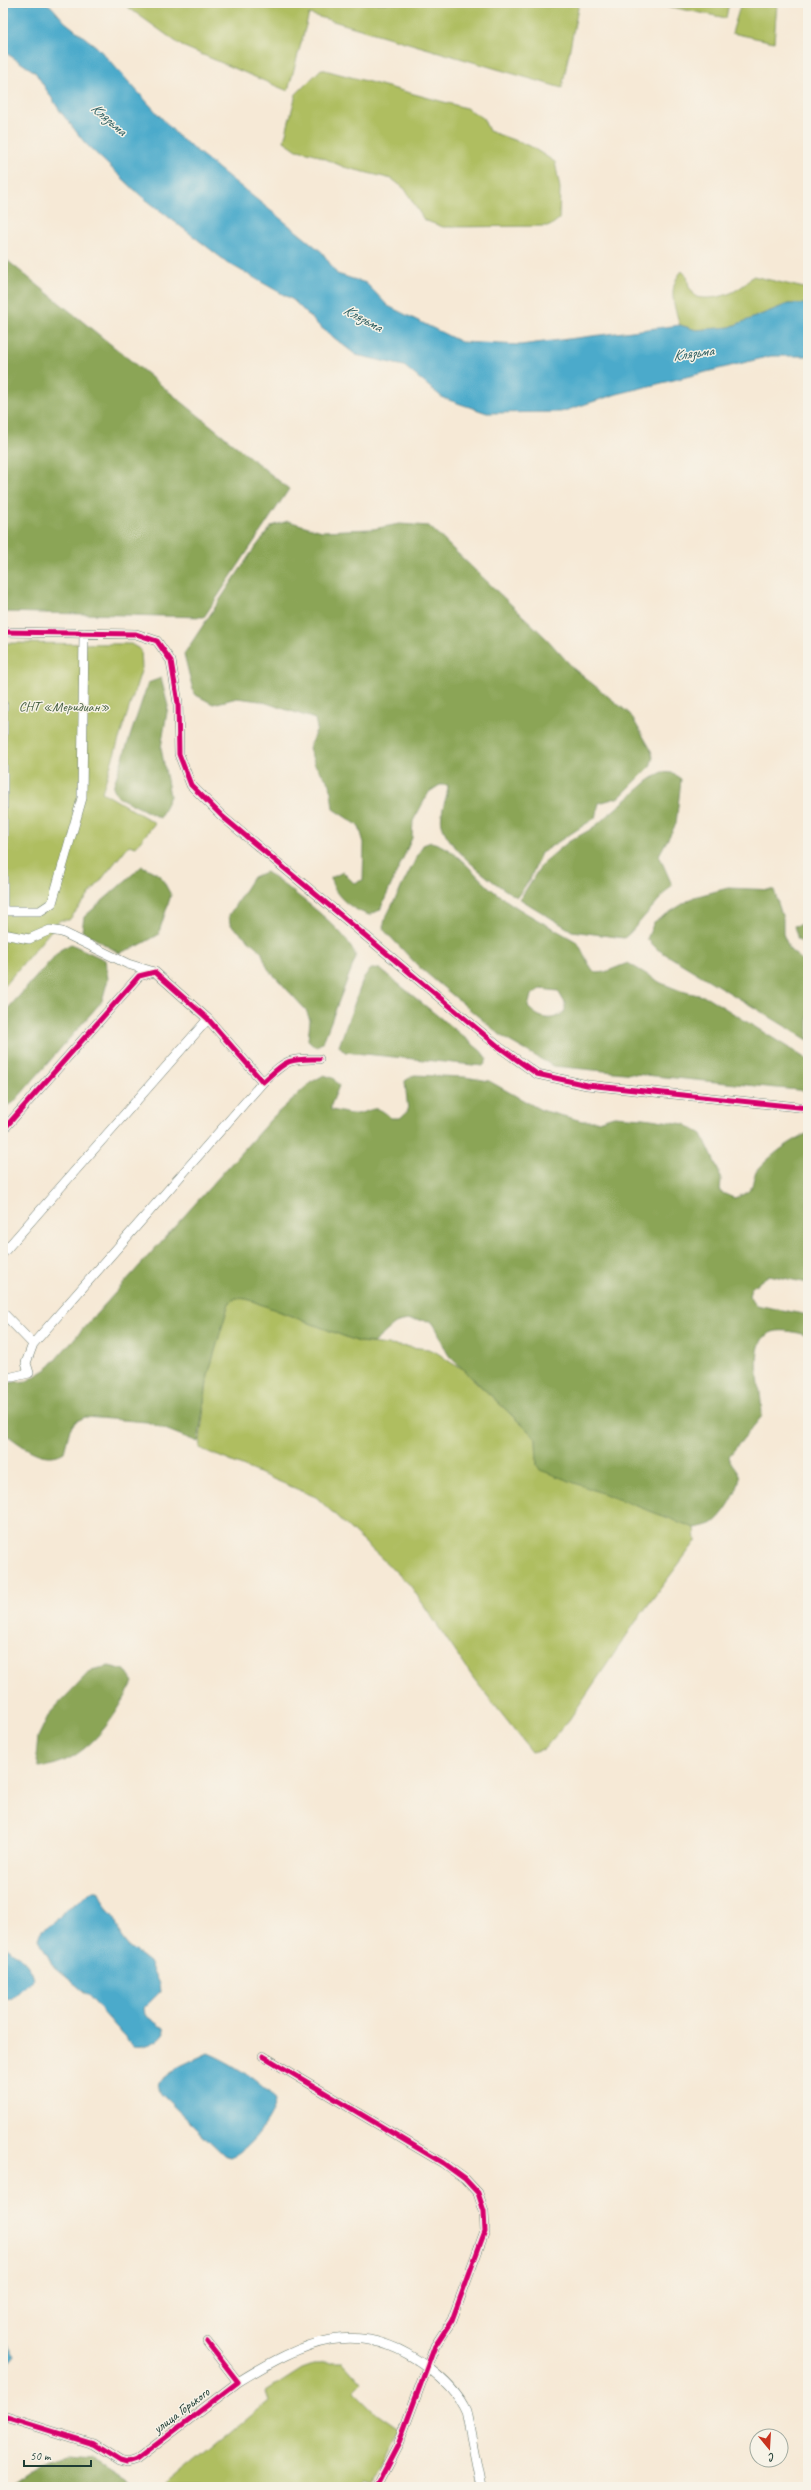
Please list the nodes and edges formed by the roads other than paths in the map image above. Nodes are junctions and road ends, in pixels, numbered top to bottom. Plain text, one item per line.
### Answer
1 (3, 632) edge
2 (84, 633) junction
3 (3, 705) edge
4 (3, 911) edge
5 (3, 934) edge
6 (155, 972) junction
7 (208, 1019) junction
8 (319, 1059) dead end
9 (263, 1082) junction
10 (808, 1108) edge
11 (3, 1130) edge
12 (3, 1253) edge
13 (3, 1313) edge
14 (33, 1344) junction
15 (3, 1377) edge
16 (263, 2056) dead end
17 (207, 2342) dead end
18 (427, 2367) junction
19 (238, 2382) junction
20 (3, 2416) edge
21 (376, 2487) edge
22 (481, 2487) edge

1 - 2 street
2 - 4 street
2 - 10 street
3 - 4 street
5 - 6 street
6 - 7 street
6 - 11 street
7 - 9 street
7 - 12 street
8 - 9 street
9 - 14 street
13 - 14 street
14 - 15 street
16 - 18 street
17 - 19 street
18 - 19 street
18 - 21 street
18 - 22 street
19 - 20 street, улица Горького

